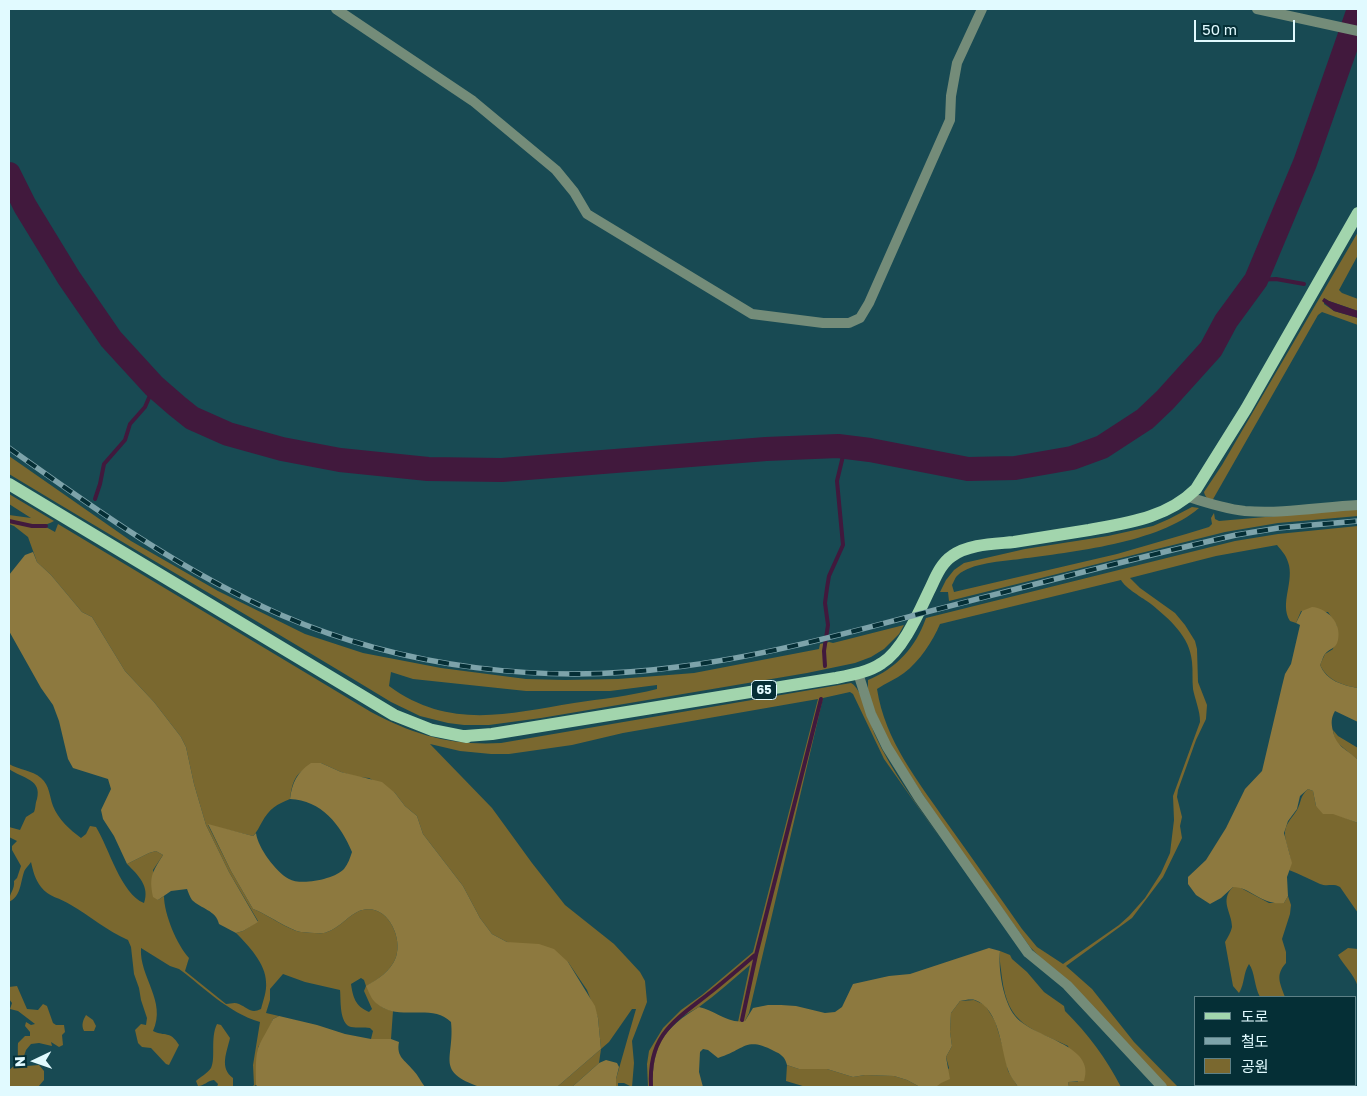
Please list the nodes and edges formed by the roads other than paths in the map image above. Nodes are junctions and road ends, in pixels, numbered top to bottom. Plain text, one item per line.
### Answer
1 (336, 9) edge
2 (982, 9) edge
3 (1257, 9) edge
4 (1358, 31) edge
5 (1358, 213) edge
6 (9, 484) edge
7 (1188, 497) junction
8 (1358, 505) edge
9 (858, 673) junction
10 (1162, 1087) edge

1 - 2 street
3 - 4 street
5 - 7 main road, 65
6 - 9 main road, 65
7 - 8 street
7 - 9 main road, 65
9 - 10 street

